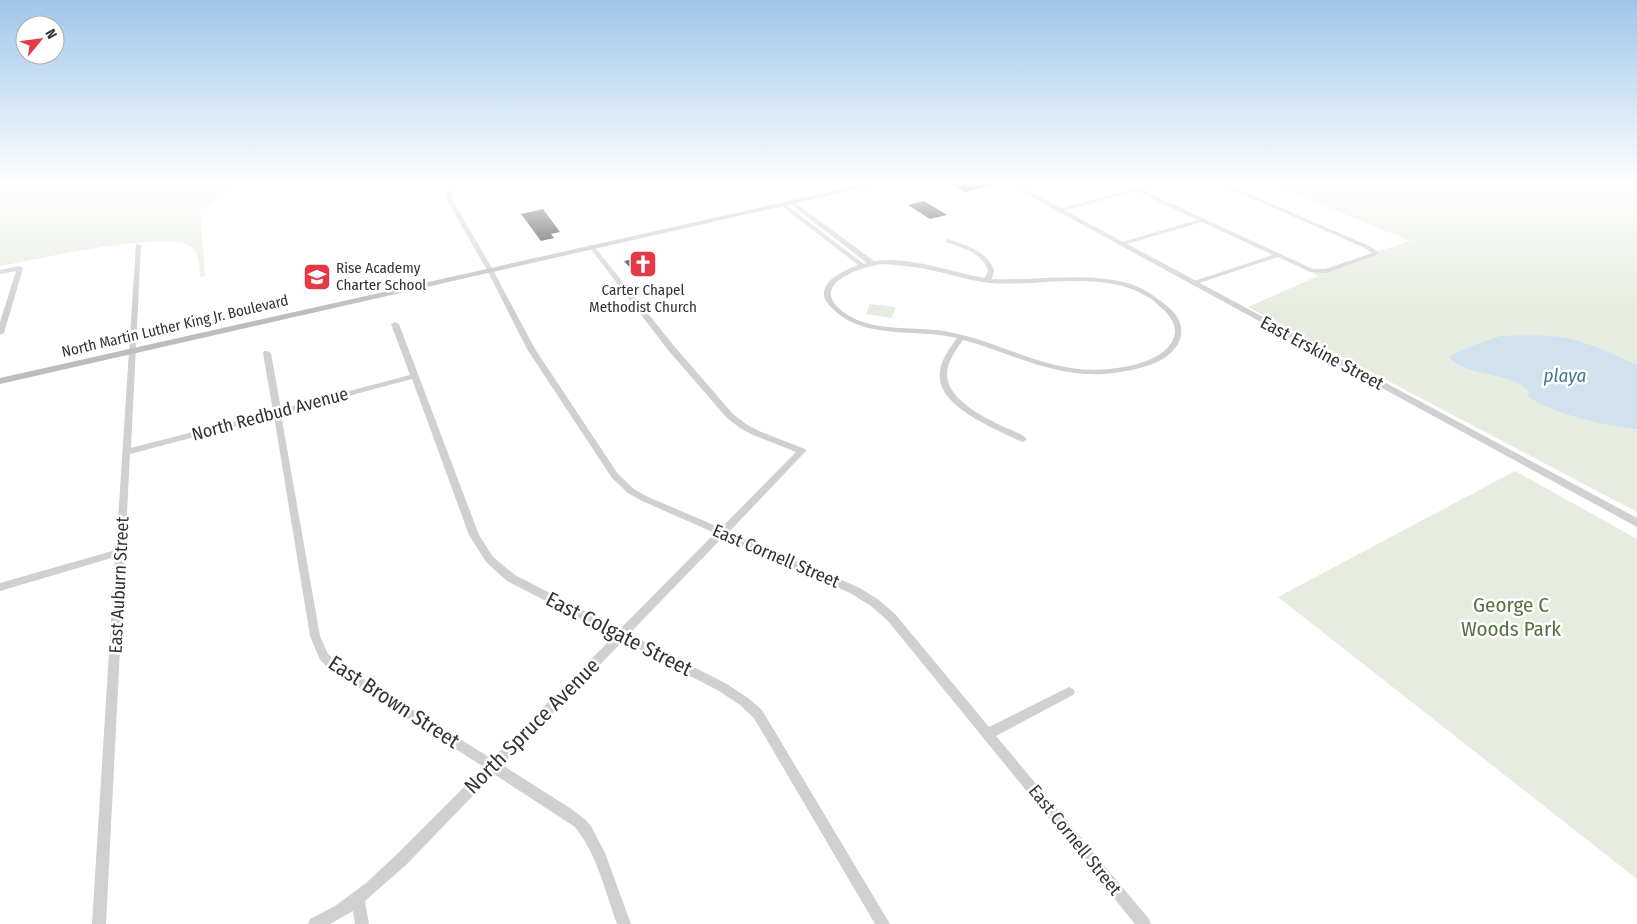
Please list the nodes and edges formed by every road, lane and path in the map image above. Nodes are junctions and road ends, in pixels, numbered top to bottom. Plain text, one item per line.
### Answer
1 (464, 225) edge
2 (689, 225) edge
3 (813, 225) edge
4 (818, 225) edge
5 (1086, 225) edge
6 (1185, 225) edge
7 (1213, 225) edge
8 (1314, 225) edge
9 (948, 242) dead end
10 (1121, 244) junction
11 (138, 245) dead end
12 (592, 247) junction
13 (1375, 252) joint
14 (1276, 256) junction
15 (872, 263) junction
16 (862, 266) junction
17 (490, 270) junction
18 (0, 272) edge
19 (988, 280) junction
20 (1193, 283) junction
21 (395, 324) dead end
22 (0, 334) edge
23 (961, 337) junction
24 (132, 352) junction
25 (267, 353) dead end
26 (414, 376) junction
27 (0, 381) edge
28 (278, 412) junction
29 (1023, 440) dead end
30 (126, 452) junction
31 (1637, 523) edge
32 (722, 533) junction
33 (120, 552) junction
34 (0, 587) edge
35 (622, 635) junction
36 (1068, 692) dead end
37 (988, 734) junction
38 (493, 766) junction
39 (358, 900) junction
40 (100, 924) edge
41 (315, 924) edge
42 (362, 924) edge
43 (624, 924) edge
44 (883, 924) edge
45 (1144, 924) edge

1 - 17 street, East Cornell Street
2 - 12 main road, North Martin Luther King Jr. Boulevard
3 - 16 street
4 - 15 street
5 - 10 street, East Erskine Street
6 - 10 street
7 - 14 street
8 - 13 street
9 - 19 street
10 - 20 street, East Erskine Street
11 - 24 street, East Auburn Street
12 - 17 main road, North Martin Luther King Jr. Boulevard
12 - 32 street, North Spruce Avenue
13 - 14 street
14 - 20 street
15 - 16 street
15 - 19 street
16 - 23 street
17 - 24 main road, North Martin Luther King Jr. Boulevard
17 - 32 street, East Cornell Street
18 - 22 street
19 - 23 street
20 - 31 street, East Erskine Street
21 - 26 street, East Colgate Street
23 - 29 street
24 - 27 main road, North Martin Luther King Jr. Boulevard
24 - 30 street, East Auburn Street
25 - 28 street, East Brown Street
26 - 28 street, North Redbud Avenue
26 - 35 street, East Colgate Street
28 - 30 street, North Redbud Avenue
28 - 38 street, East Brown Street
30 - 33 street, East Auburn Street
32 - 35 street, North Spruce Avenue
32 - 37 street, East Cornell Street
33 - 34 street
33 - 40 street, East Auburn Street
35 - 38 street, North Spruce Avenue
35 - 44 street, East Colgate Street
36 - 37 street
37 - 45 street, East Cornell Street
38 - 39 street, North Spruce Avenue
38 - 43 street, East Brown Street
39 - 41 street, North Spruce Avenue
39 - 42 street

